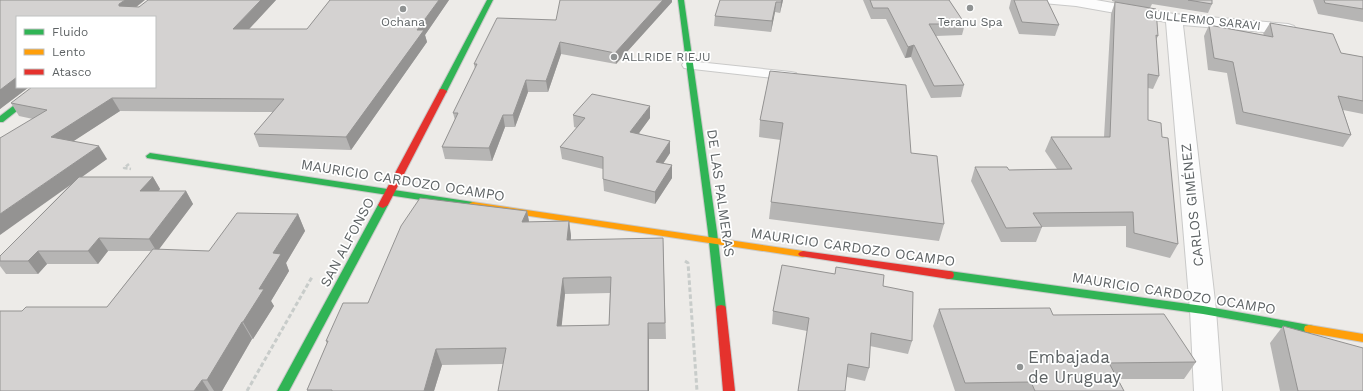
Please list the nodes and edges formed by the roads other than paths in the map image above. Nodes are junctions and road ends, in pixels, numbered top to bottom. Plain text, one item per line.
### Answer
1 (490, 0) edge
2 (682, 0) edge
3 (1048, 0) edge
4 (1077, 1) edge
5 (1174, 19) junction
6 (1288, 29) edge
7 (688, 65) junction
8 (803, 77) edge
9 (42, 88) edge
10 (0, 120) edge
11 (150, 156) dead end
12 (390, 192) junction
13 (715, 242) junction
14 (1203, 310) junction
15 (1363, 338) edge
16 (283, 391) edge
17 (729, 391) edge
18 (1208, 391) edge

1 - 12 street, SAN ALFONSO
2 - 7 street, DE LAS PALMERAS
3 - 4 street, GUILLERMO SARAVI
4 - 5 street, GUILLERMO SARAVI
5 - 6 street, GUILLERMO SARAVI
5 - 14 street, CARLOS GIMÉNEZ
7 - 8 lane
7 - 13 street, DE LAS PALMERAS
9 - 10 street
11 - 12 street, MAURICIO CARDOZO OCAMPO
12 - 13 street, MAURICIO CARDOZO OCAMPO
12 - 16 street, SAN ALFONSO
13 - 14 street, MAURICIO CARDOZO OCAMPO
13 - 17 street, DE LAS PALMERAS
14 - 15 street, MAURICIO CARDOZO OCAMPO
14 - 18 street, CARLOS GIMÉNEZ

